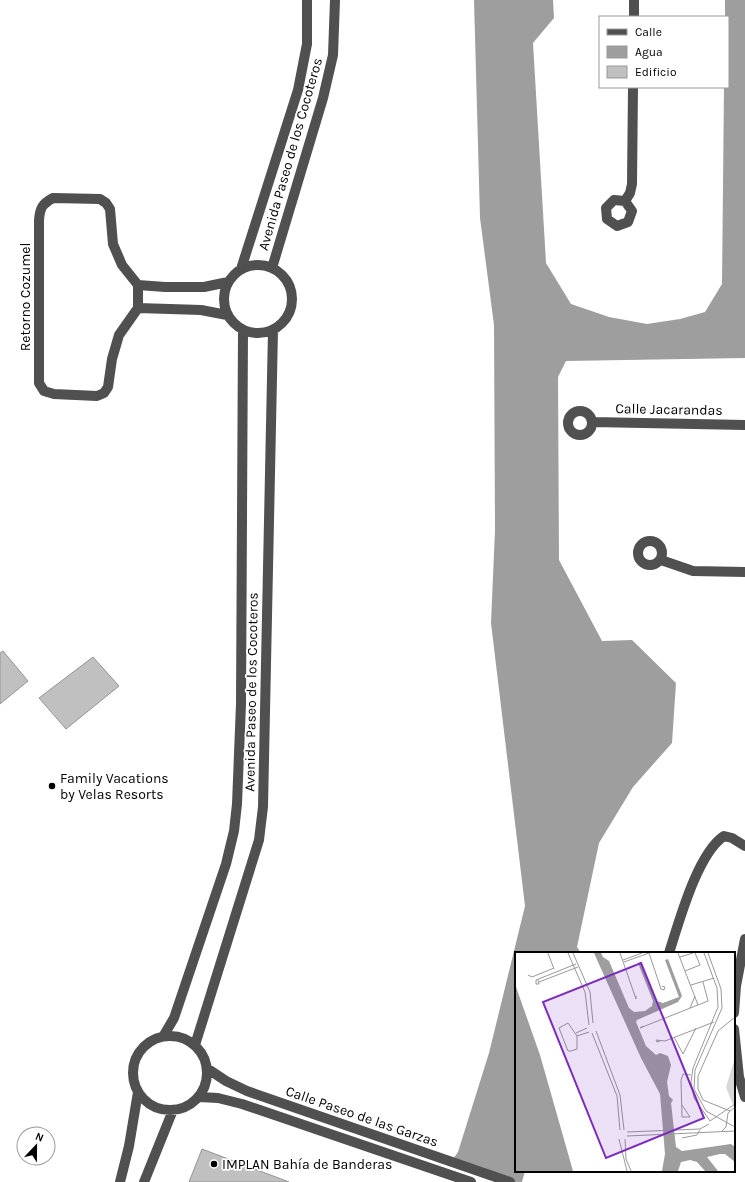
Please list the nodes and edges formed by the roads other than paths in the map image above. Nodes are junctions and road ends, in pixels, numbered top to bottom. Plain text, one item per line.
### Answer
1 (308, 0) edge
2 (335, 0) edge
3 (634, 0) edge
4 (634, 16) edge
5 (633, 88) edge
6 (626, 201) dead end
7 (272, 268) junction
8 (241, 269) junction
9 (228, 282) junction
10 (138, 285) junction
11 (138, 308) junction
12 (227, 315) junction
13 (273, 330) junction
14 (243, 331) junction
15 (592, 422) dead end
16 (745, 425) edge
17 (661, 560) dead end
18 (745, 572) edge
19 (745, 846) edge
20 (745, 939) edge
21 (669, 952) edge
22 (735, 1000) edge
23 (164, 1035) junction
24 (735, 1039) edge
25 (195, 1045) junction
26 (208, 1069) junction
27 (138, 1092) junction
28 (199, 1097) junction
29 (745, 1097) edge
30 (173, 1110) junction
31 (120, 1182) edge
32 (144, 1182) edge
33 (470, 1182) edge
34 (510, 1182) edge

1 - 8 street, Avenida Paseo de los Cocoteros
2 - 7 street, Avenida Paseo de los Cocoteros
3 - 4 street
5 - 6 street
7 - 8 street, Avenida Paseo de los Cocoteros
7 - 13 street, Avenida Paseo de los Cocoteros
8 - 9 street, Avenida Paseo de los Cocoteros
9 - 10 street
9 - 12 street
10 - 11 street
10 - 11 street, Retorno Cozumel
11 - 12 street
12 - 14 street
13 - 14 street
13 - 25 street, Avenida Paseo de los Cocoteros
14 - 23 street, Avenida Paseo de los Cocoteros
15 - 16 street, Calle Jacarandas
17 - 18 street
19 - 21 street
20 - 22 street
23 - 25 street
23 - 27 street
24 - 29 street
25 - 26 street
26 - 28 street
26 - 34 street, Calle Paseo de las Garzas
27 - 30 street
27 - 31 street
28 - 30 street
28 - 33 street, Calle Paseo de las Garzas
30 - 32 street

